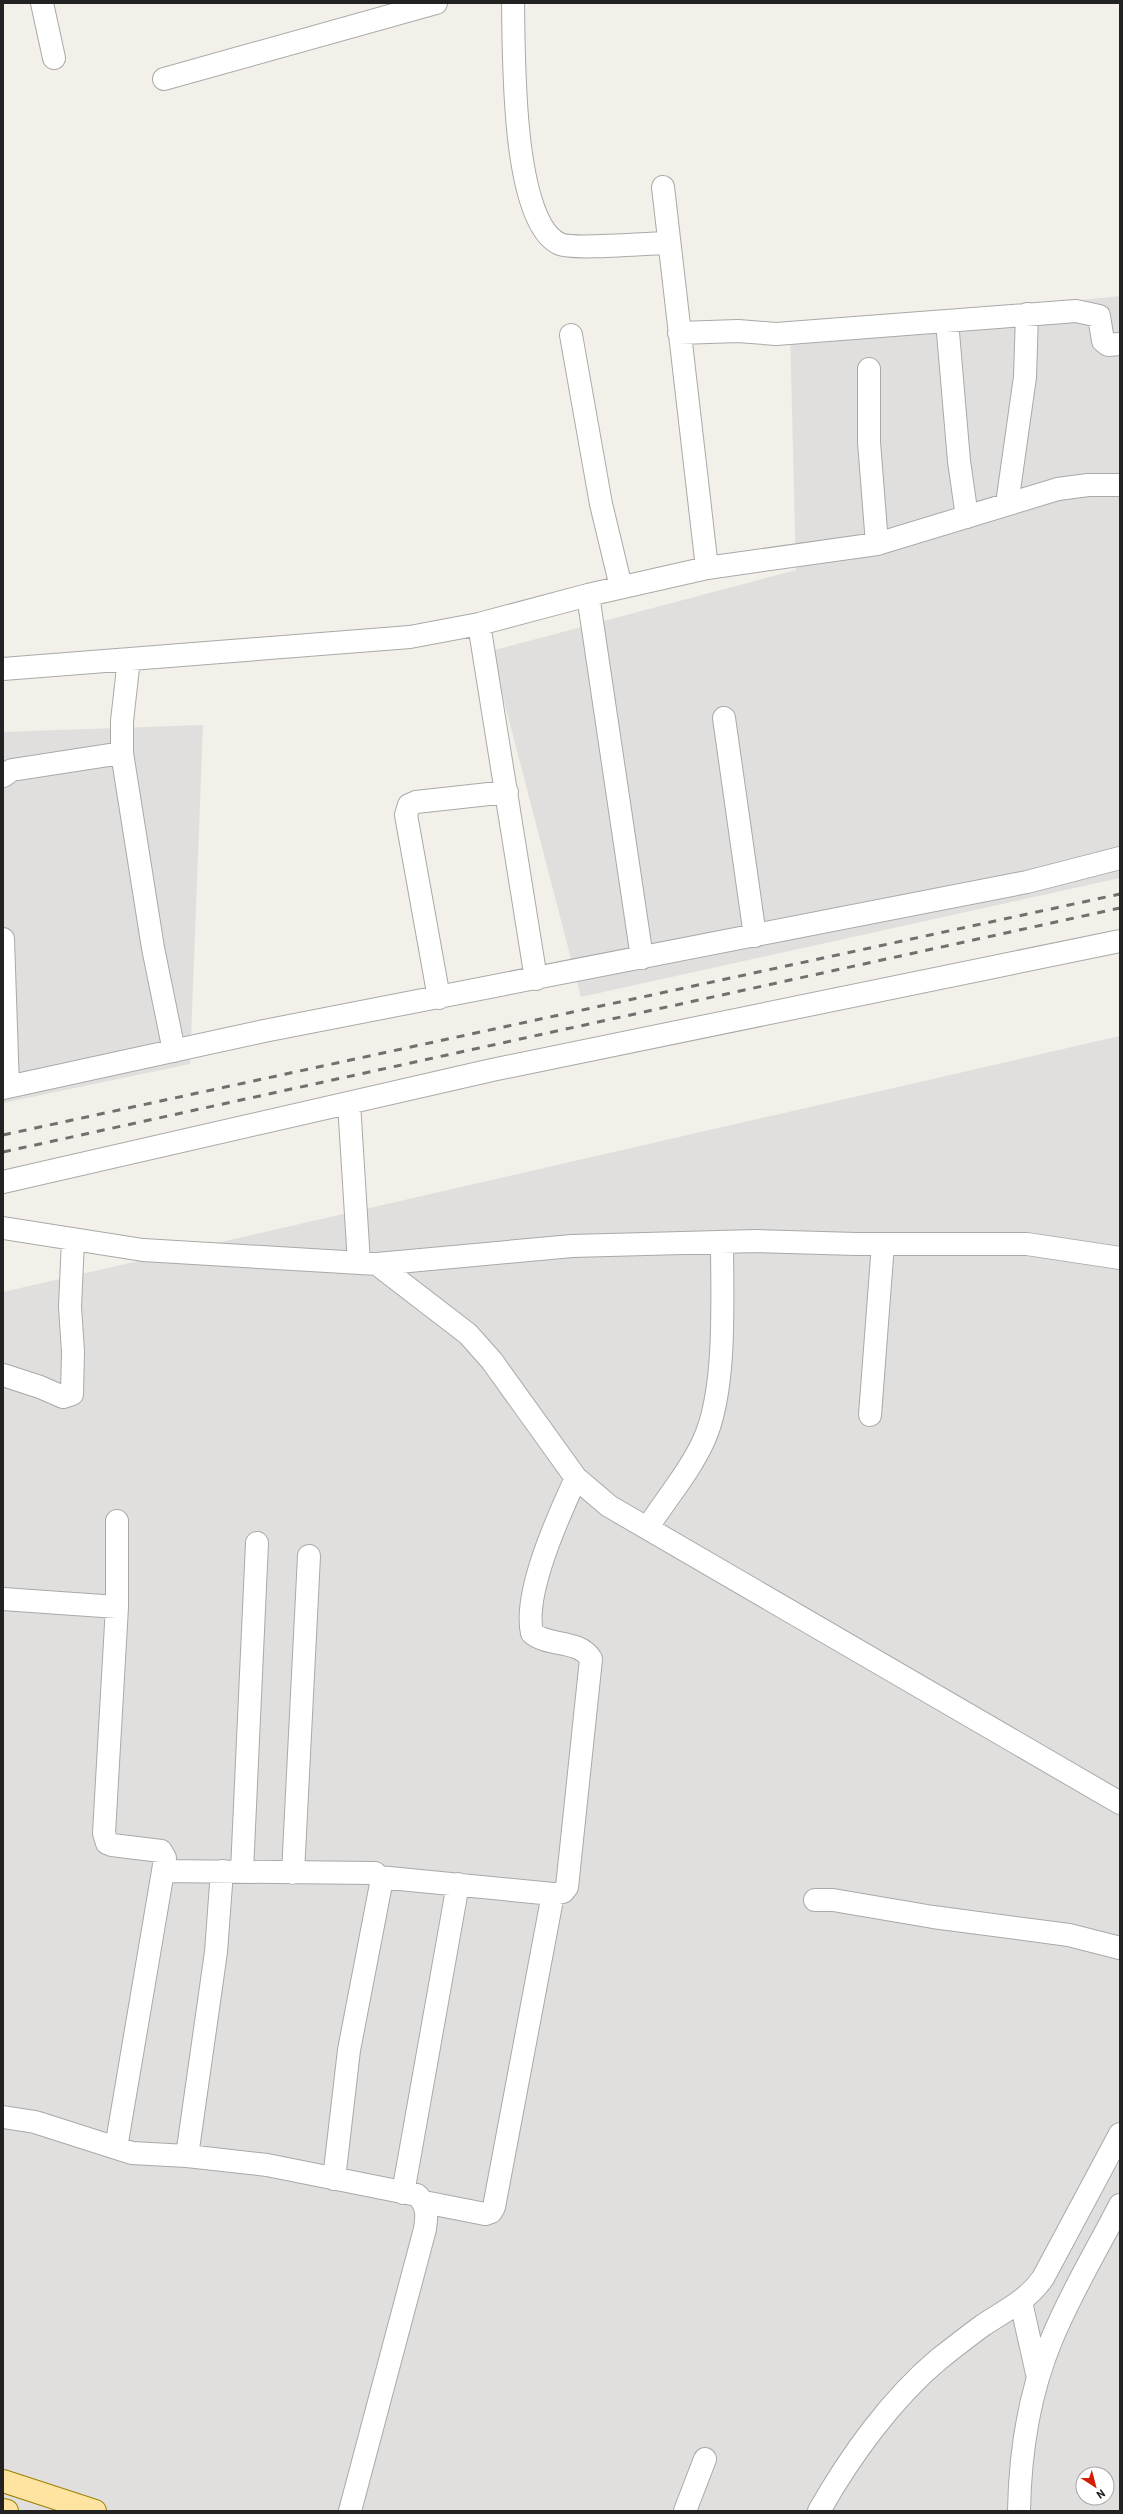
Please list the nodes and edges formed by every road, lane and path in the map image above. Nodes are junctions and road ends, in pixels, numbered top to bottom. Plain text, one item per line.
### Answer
1 (42, 3) edge
2 (436, 3) edge
3 (513, 3) edge
4 (54, 58) dead end
5 (164, 79) dead end
6 (663, 187) dead end
7 (669, 243) junction
8 (1026, 314) junction
9 (947, 320) junction
10 (679, 333) junction
11 (571, 335) dead end
12 (1120, 344) edge
13 (869, 369) dead end
14 (1120, 485) edge
15 (1007, 504) junction
16 (967, 517) junction
17 (877, 544) junction
18 (707, 568) junction
19 (621, 588) junction
20 (588, 595) junction
21 (479, 624) junction
22 (129, 659) junction
23 (3, 669) edge
24 (724, 718) dead end
25 (122, 753) junction
26 (3, 776) edge
27 (507, 792) junction
28 (1120, 858) edge
29 (755, 936) junction
30 (3, 939) edge
31 (1120, 941) edge
32 (642, 958) junction
33 (536, 979) junction
34 (439, 998) junction
35 (174, 1052) junction
36 (6, 1088) edge
37 (348, 1103) junction
38 (3, 1182) edge
39 (3, 1228) edge
40 (73, 1240) junction
41 (722, 1242) junction
42 (883, 1244) junction
43 (1120, 1258) edge
44 (368, 1263) junction
45 (3, 1375) edge
46 (870, 1415) dead end
47 (576, 1478) junction
48 (117, 1521) dead end
49 (648, 1527) junction
50 (257, 1543) dead end
51 (309, 1556) dead end
52 (3, 1599) edge
53 (117, 1607) junction
54 (1120, 1803) edge
55 (163, 1871) junction
56 (232, 1871) junction
57 (293, 1873) junction
58 (379, 1877) junction
59 (458, 1884) junction
60 (553, 1894) junction
61 (815, 1900) dead end
62 (1120, 1948) edge
63 (3, 2117) edge
64 (1120, 2134) edge
65 (116, 2148) junction
66 (187, 2156) junction
67 (334, 2179) junction
68 (403, 2192) junction
69 (424, 2202) junction
70 (1120, 2205) edge
71 (1021, 2302) junction
72 (1038, 2380) junction
73 (705, 2459) dead end
74 (3, 2481) edge
75 (3, 2510) edge
76 (7, 2511) edge
77 (95, 2511) edge
78 (350, 2511) edge
79 (686, 2511) edge
80 (819, 2511) edge
81 (1019, 2511) edge

1 - 4 street
2 - 5 street
3 - 7 street
6 - 7 street
7 - 10 street
8 - 9 street
8 - 12 street
8 - 15 street
9 - 10 street
9 - 16 street
10 - 18 street
11 - 19 street
13 - 17 street
14 - 15 street
15 - 16 street
16 - 17 street
17 - 18 street
18 - 19 street
19 - 20 street
20 - 21 street
20 - 32 street
21 - 22 street
21 - 27 street
22 - 23 street
22 - 25 street
24 - 29 street
25 - 26 street
25 - 35 street
27 - 33 street
27 - 34 street
28 - 29 street
29 - 32 street
30 - 36 street
31 - 37 street
32 - 33 street
33 - 34 street
34 - 35 street
35 - 36 street
37 - 38 street
37 - 44 street
39 - 40 street
40 - 44 street
40 - 45 street
41 - 42 street
41 - 44 street
41 - 49 street
42 - 43 street
42 - 46 street
44 - 47 street
47 - 49 street
47 - 60 street
48 - 53 street
49 - 54 street
50 - 56 street
51 - 57 street
52 - 53 street
53 - 55 street
55 - 56 street
55 - 65 street
56 - 57 street
56 - 66 street
57 - 58 street
58 - 59 street
58 - 67 street
59 - 60 street
59 - 68 street
60 - 69 street
61 - 62 street
63 - 65 street
64 - 71 street
65 - 66 street
66 - 67 street
67 - 68 street
68 - 69 street
69 - 78 street
70 - 72 street
71 - 72 street
71 - 80 street
72 - 81 street
73 - 79 street
74 - 77 main road
75 - 76 main road

